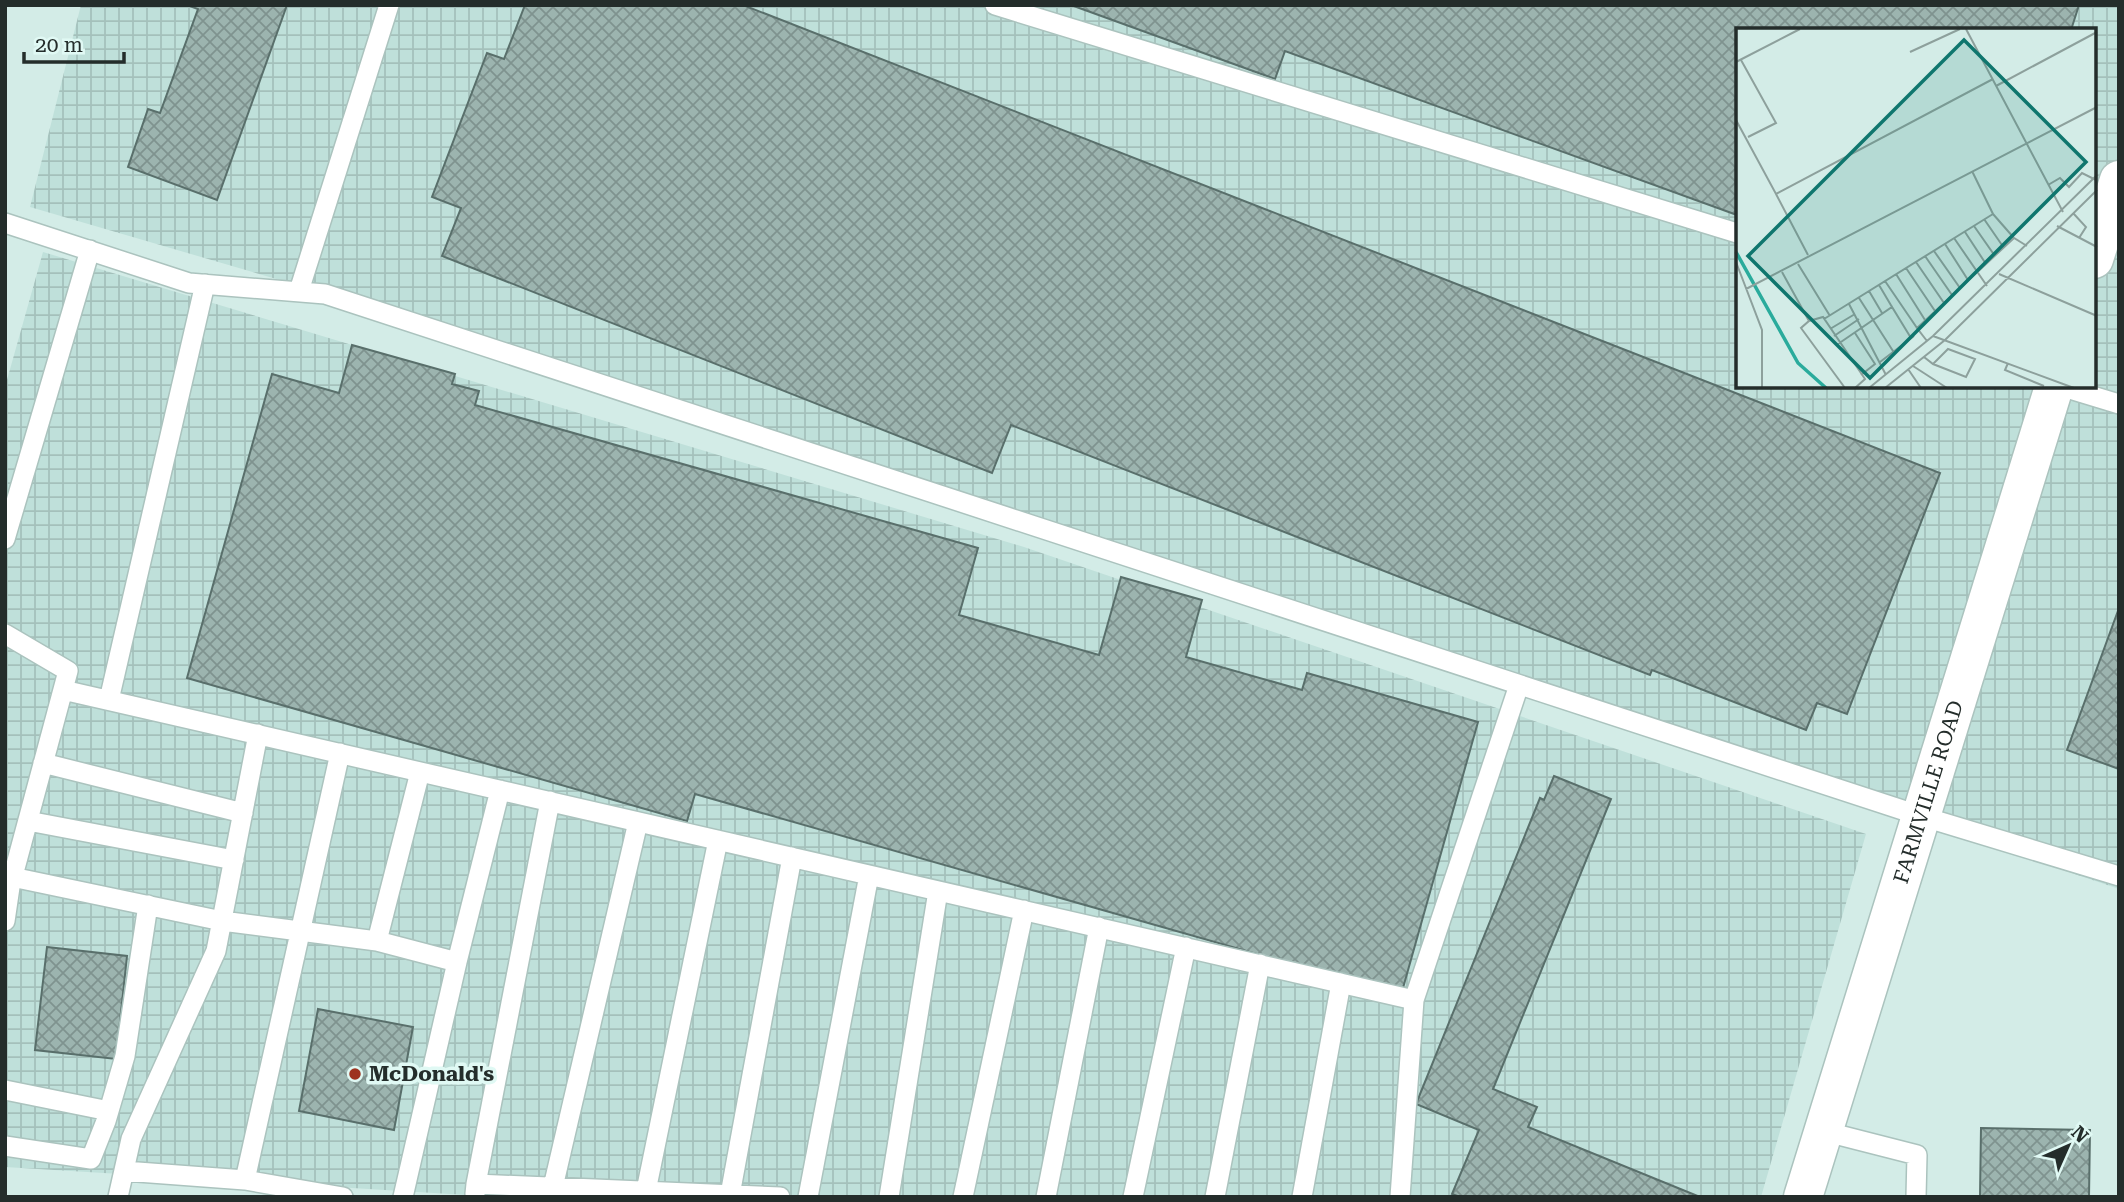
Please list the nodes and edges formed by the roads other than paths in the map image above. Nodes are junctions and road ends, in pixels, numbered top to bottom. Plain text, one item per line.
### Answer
1 (389, 5) edge
2 (995, 5) edge
3 (2119, 180) edge
4 (5, 223) edge
5 (1736, 233) edge
6 (90, 250) junction
7 (2096, 253) edge
8 (205, 284) junction
9 (299, 291) junction
10 (2054, 388) edge
11 (2066, 388) edge
12 (2119, 404) edge
13 (5, 540) edge
14 (5, 634) edge
15 (1519, 685) junction
16 (63, 690) junction
17 (109, 700) junction
18 (258, 734) junction
19 (340, 753) junction
20 (43, 763) junction
21 (421, 772) junction
22 (500, 790) junction
23 (550, 801) junction
24 (243, 813) junction
25 (1921, 816) junction
26 (28, 821) junction
27 (638, 822) junction
28 (718, 840) junction
29 (792, 857) junction
30 (234, 860) junction
31 (869, 875) junction
32 (2119, 876) edge
33 (12, 877) junction
34 (938, 891) junction
35 (148, 905) junction
36 (1024, 910) junction
37 (222, 920) junction
38 (5, 921) edge
39 (1099, 927) junction
40 (300, 932) junction
41 (377, 941) junction
42 (1186, 947) junction
43 (457, 962) junction
44 (1260, 964) junction
45 (1341, 983) junction
46 (1414, 1000) junction
47 (5, 1090) edge
48 (109, 1111) junction
49 (1823, 1130) junction
50 (5, 1146) edge
51 (124, 1171) junction
52 (245, 1180) junction
53 (553, 1187) junction
54 (475, 1191) edge
55 (646, 1191) junction
56 (730, 1195) junction
57 (118, 1197) edge
58 (343, 1197) edge
59 (403, 1197) edge
60 (780, 1197) edge
61 (808, 1197) edge
62 (889, 1197) edge
63 (963, 1197) edge
64 (1046, 1197) edge
65 (1133, 1197) edge
66 (1215, 1197) edge
67 (1301, 1197) edge
68 (1400, 1197) edge
69 (1803, 1197) edge
70 (1916, 1197) edge

1 - 9 lane
2 - 5 lane
3 - 7 street
4 - 6 lane
6 - 8 lane
6 - 13 lane
8 - 9 lane
8 - 17 lane
9 - 15 lane
10 - 25 street, FARMVILLE ROAD
11 - 12 lane
14 - 16 lane
15 - 25 lane
15 - 46 lane
16 - 17 lane
16 - 20 lane
17 - 18 lane
18 - 19 lane
18 - 24 lane
19 - 21 lane
19 - 40 lane
20 - 24 lane
20 - 26 lane
21 - 22 lane
21 - 41 lane
22 - 23 lane
22 - 43 lane
23 - 27 lane
23 - 54 lane
24 - 30 lane
25 - 32 lane
25 - 49 street, FARMVILLE ROAD
26 - 30 lane
26 - 33 lane
27 - 28 lane
27 - 53 lane
28 - 29 lane
28 - 55 lane
29 - 31 lane
29 - 56 lane
30 - 37 lane
31 - 34 lane
31 - 61 lane
33 - 35 lane
33 - 38 lane
34 - 36 lane
34 - 62 lane
35 - 37 lane
35 - 48 lane
36 - 39 lane
36 - 63 lane
37 - 40 lane
37 - 51 lane
39 - 42 lane
39 - 64 lane
40 - 41 lane
40 - 52 lane
41 - 43 lane
42 - 44 lane
42 - 65 lane
43 - 59 lane
44 - 45 lane
44 - 66 lane
45 - 46 lane
45 - 67 lane
46 - 68 lane
47 - 48 lane
48 - 50 lane
49 - 69 street, FARMVILLE ROAD
49 - 70 lane
51 - 52 lane
51 - 57 lane
52 - 58 lane
53 - 54 lane
53 - 55 lane
55 - 56 lane
56 - 60 lane

